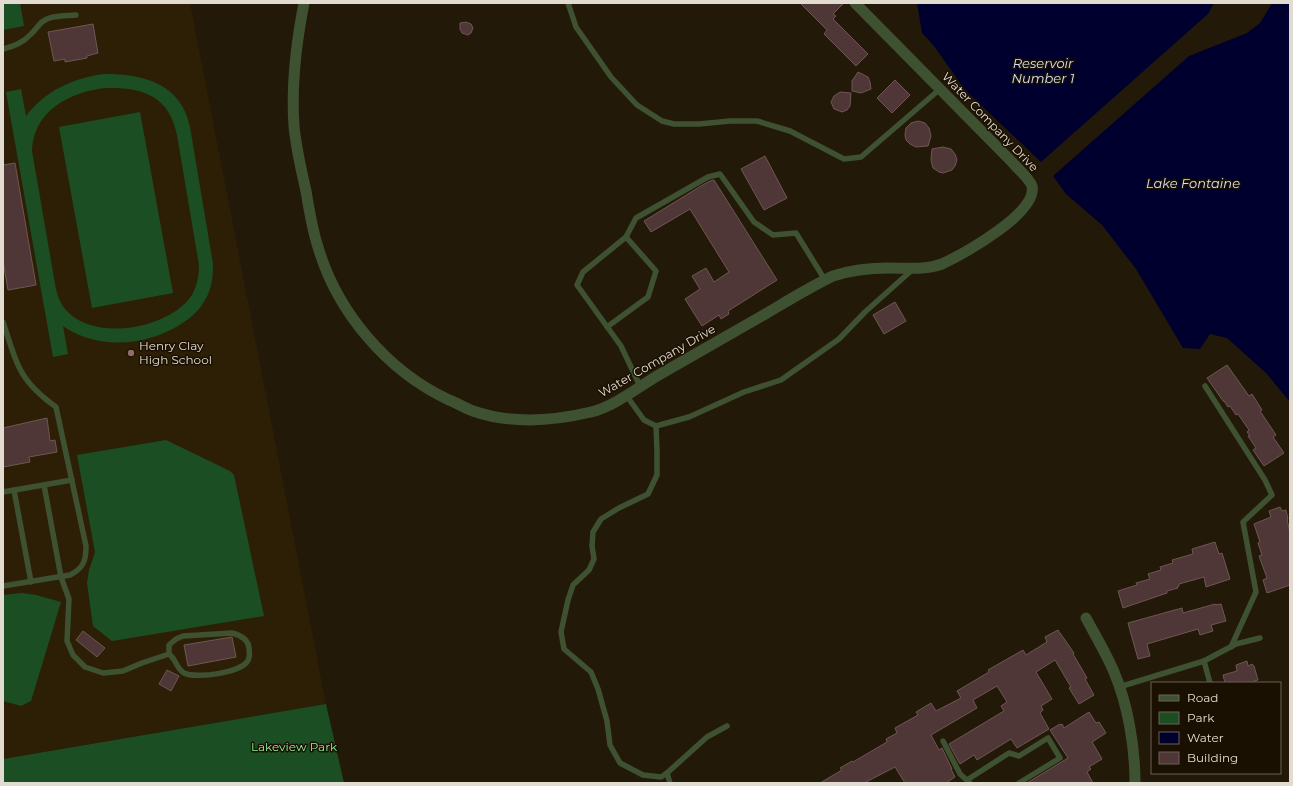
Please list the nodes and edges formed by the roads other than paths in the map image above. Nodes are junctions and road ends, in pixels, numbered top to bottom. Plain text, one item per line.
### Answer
1 (304, 3) edge
2 (568, 3) edge
3 (855, 3) edge
4 (76, 15) dead end
5 (3, 48) edge
6 (940, 89) junction
7 (626, 237) junction
8 (913, 268) junction
9 (825, 280) junction
10 (3, 322) edge
11 (607, 327) junction
12 (640, 386) junction
13 (1205, 386) dead end
14 (626, 395) junction
15 (656, 426) junction
16 (72, 480) junction
17 (44, 485) junction
18 (14, 490) junction
19 (3, 492) edge
20 (61, 577) junction
21 (31, 582) junction
22 (3, 586) edge
23 (1086, 618) dead end
24 (1260, 638) dead end
25 (1232, 647) junction
26 (169, 654) junction
27 (1204, 662) junction
28 (1210, 682) edge
29 (1119, 687) junction
30 (727, 726) dead end
31 (942, 741) dead end
32 (667, 773) junction
33 (968, 782) edge
34 (670, 783) edge
35 (1019, 783) edge
36 (1138, 783) edge

1 - 14 street, Water Company Drive
2 - 6 lane
3 - 6 street, Water Company Drive
4 - 5 lane
6 - 8 street, Water Company Drive
7 - 9 lane
7 - 11 lane
7 - 11 lane
8 - 9 street, Water Company Drive
8 - 15 lane
9 - 12 street, Water Company Drive
10 - 16 lane
11 - 12 lane
12 - 14 street, Water Company Drive
13 - 25 lane
14 - 15 lane
15 - 32 lane
16 - 17 lane
16 - 20 lane
17 - 18 lane
17 - 20 lane
18 - 19 lane
18 - 21 lane
20 - 21 lane
20 - 26 lane
21 - 22 lane
23 - 29 street
24 - 25 lane
25 - 27 lane
26 - 26 lane
27 - 28 lane
27 - 29 lane
29 - 36 street
30 - 32 lane
31 - 33 lane
32 - 34 lane
33 - 35 lane

